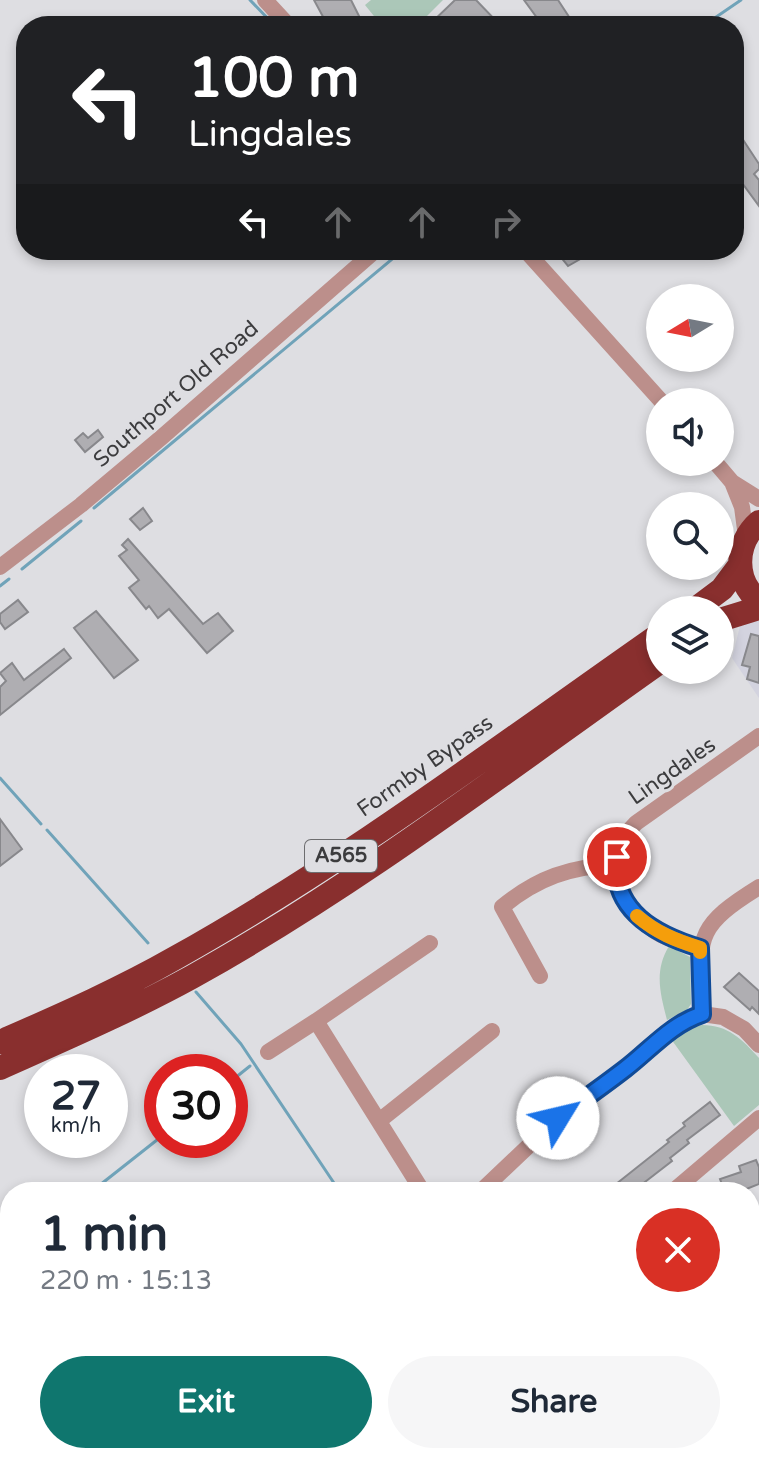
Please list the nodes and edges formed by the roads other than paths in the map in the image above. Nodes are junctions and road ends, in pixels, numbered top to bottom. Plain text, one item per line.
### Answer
1 (265, 0) edge
2 (280, 16) edge
3 (365, 260) edge
4 (534, 260) edge
5 (649, 388) edge
6 (727, 476) edge
7 (732, 482) junction
8 (759, 499) edge
9 (752, 530) edge
10 (740, 565) junction
11 (0, 567) edge
12 (713, 596) edge
13 (759, 601) edge
14 (759, 608) edge
15 (734, 616) edge
16 (646, 644) edge
17 (646, 672) edge
18 (759, 736) edge
19 (616, 865) junction
20 (759, 887) edge
21 (430, 943) dead end
22 (700, 948) junction
23 (540, 976) dead end
24 (702, 1014) junction
25 (316, 1021) junction
26 (492, 1031) dead end
27 (0, 1042) edge
28 (759, 1045) edge
29 (268, 1052) dead end
30 (0, 1068) edge
31 (759, 1118) edge
32 (379, 1121) junction
33 (417, 1182) edge
34 (491, 1182) edge
35 (684, 1182) edge

1 - 2 street
3 - 11 street, Southport Old Road
4 - 5 street
6 - 7 street
7 - 8 street
7 - 9 street
9 - 10 highway
10 - 12 highway
10 - 13 highway
14 - 15 highway
16 - 27 highway, Formby Bypass / A565
17 - 30 highway, A565
18 - 19 street, Lingdales
19 - 22 street
19 - 23 street
20 - 22 street
21 - 25 street
22 - 24 street
24 - 28 street
24 - 34 street
25 - 29 street
25 - 32 street
26 - 32 street
31 - 35 street
32 - 33 street

